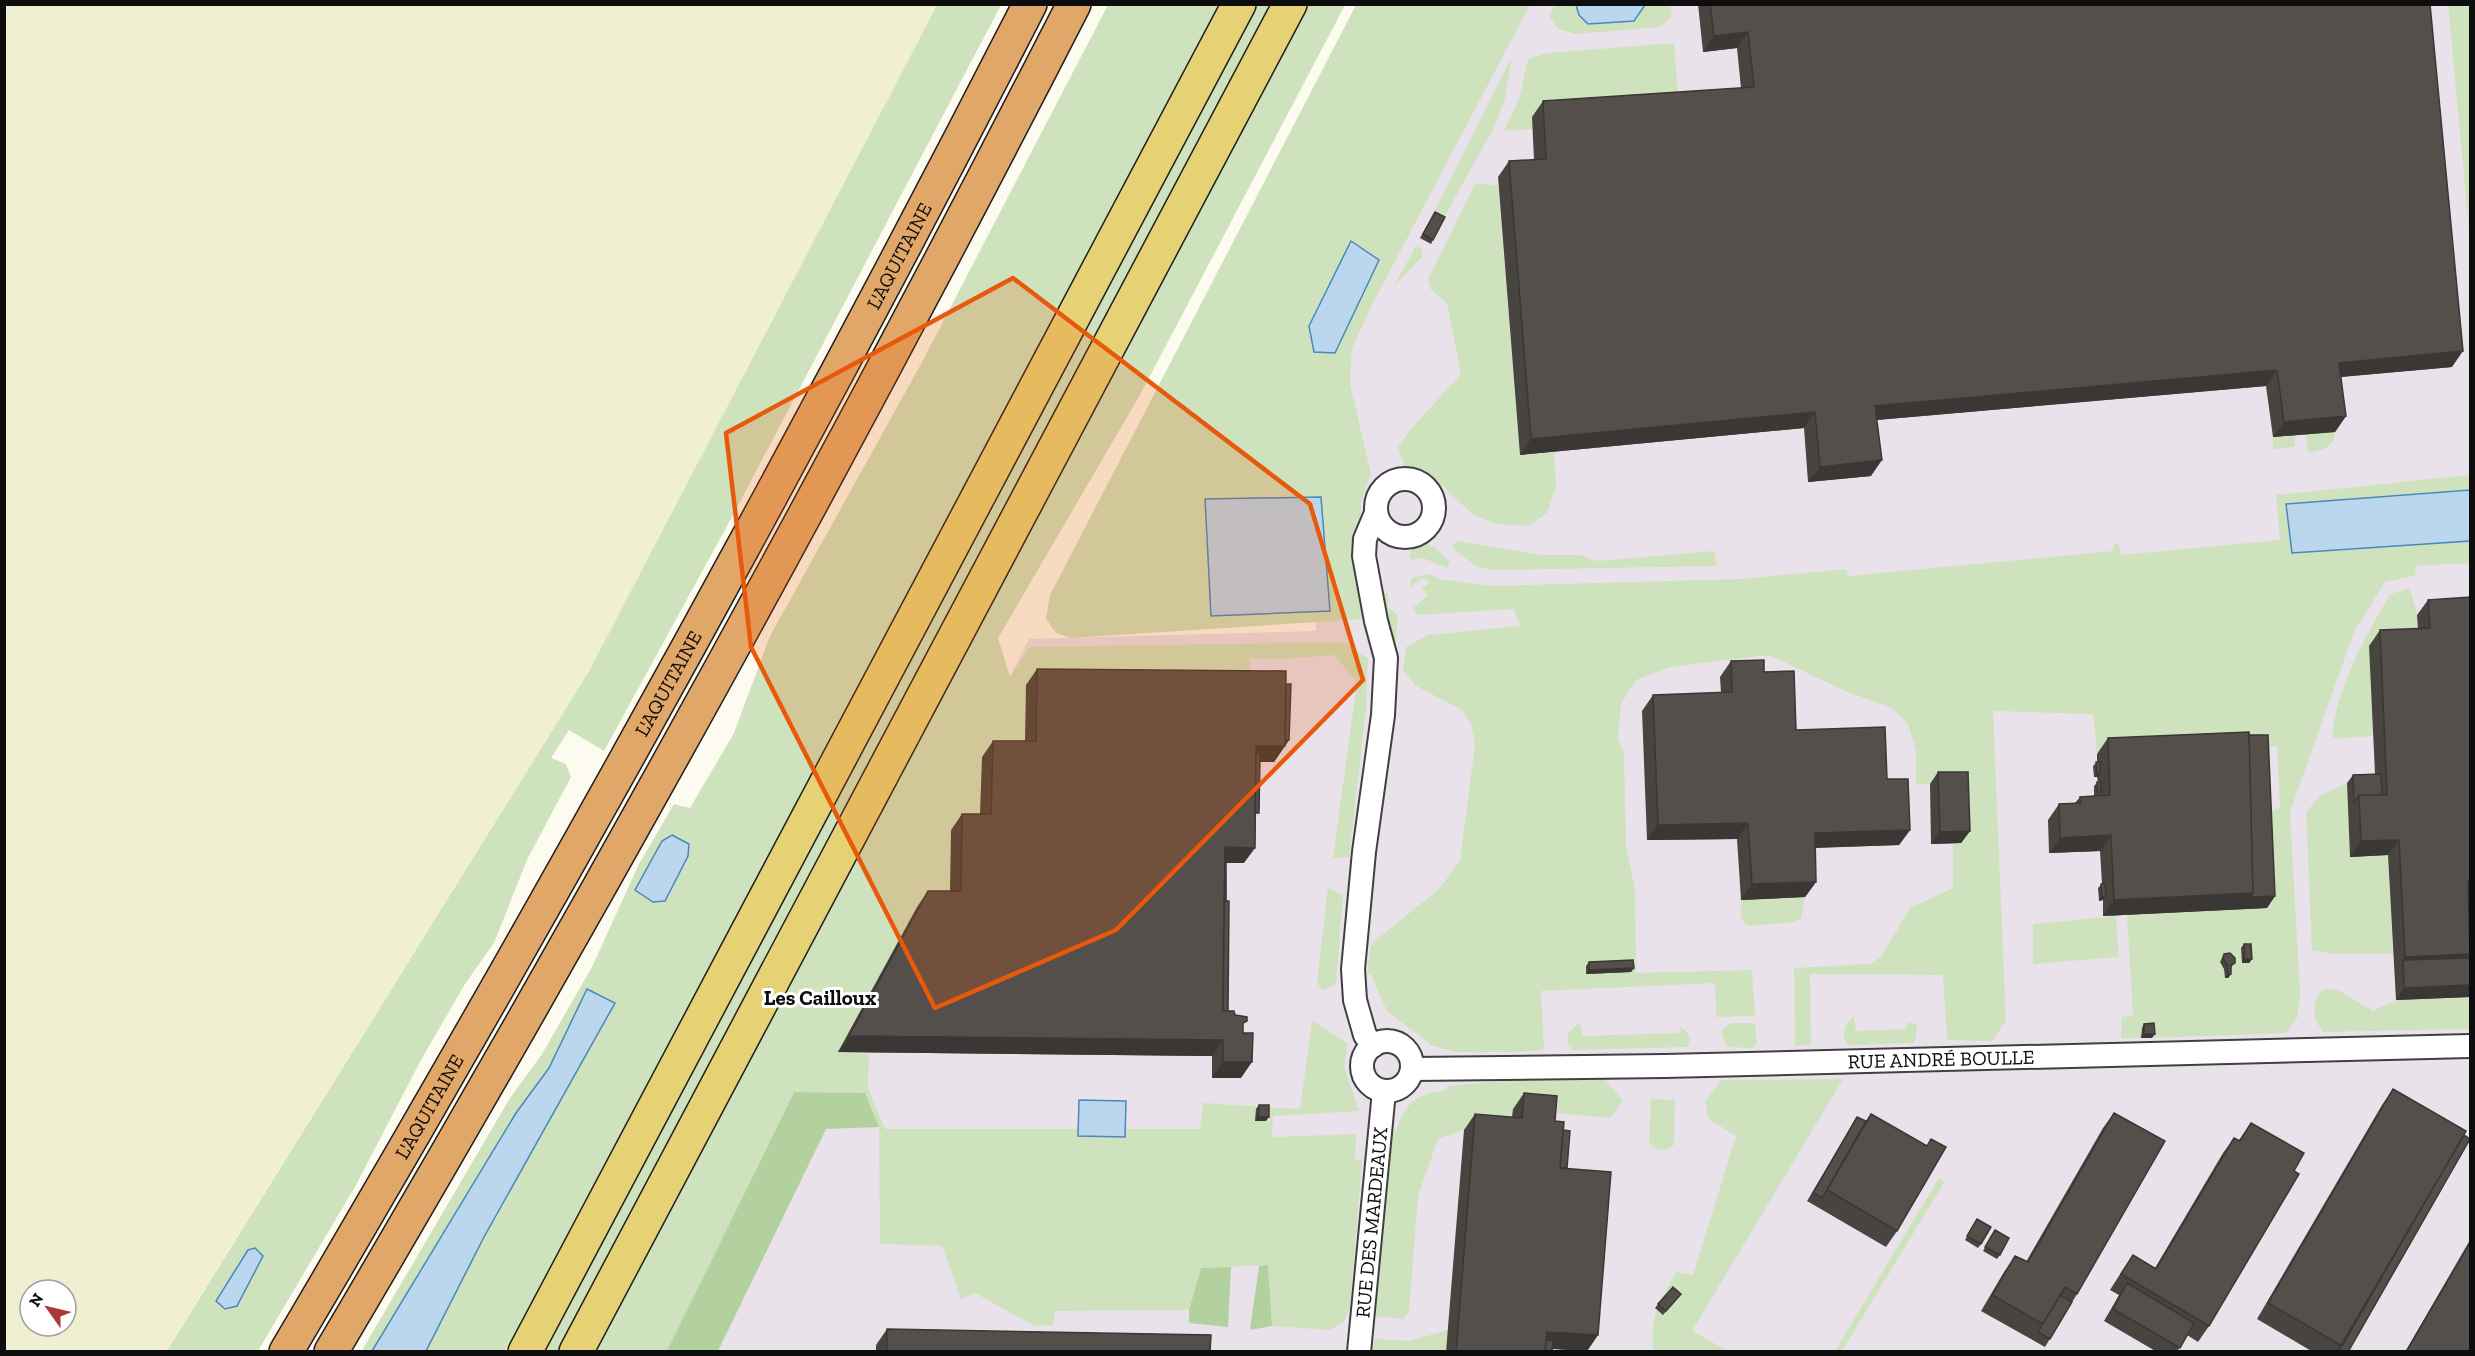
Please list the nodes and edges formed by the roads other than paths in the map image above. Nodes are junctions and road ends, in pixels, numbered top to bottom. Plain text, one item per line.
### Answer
1 (1030, 4) edge
2 (1074, 4) edge
3 (1239, 4) edge
4 (1290, 4) edge
5 (1376, 513) junction
6 (1391, 534) junction
7 (1369, 572) junction
8 (1373, 1046) junction
9 (2470, 1046) edge
10 (1413, 1069) junction
11 (1384, 1091) junction
12 (286, 1352) edge
13 (331, 1352) edge
14 (525, 1352) edge
15 (576, 1352) edge
16 (1359, 1352) edge

1 - 12 highway, L'AQUITAINE
2 - 13 highway, L'AQUITAINE
3 - 14 main road
4 - 15 main road
5 - 6 street
5 - 6 street
5 - 7 street
6 - 7 street
7 - 8 street
8 - 10 street
8 - 11 street
9 - 10 street, RUE ANDRÉ BOULLE
10 - 11 street
11 - 16 street, RUE DES MARDEAUX

